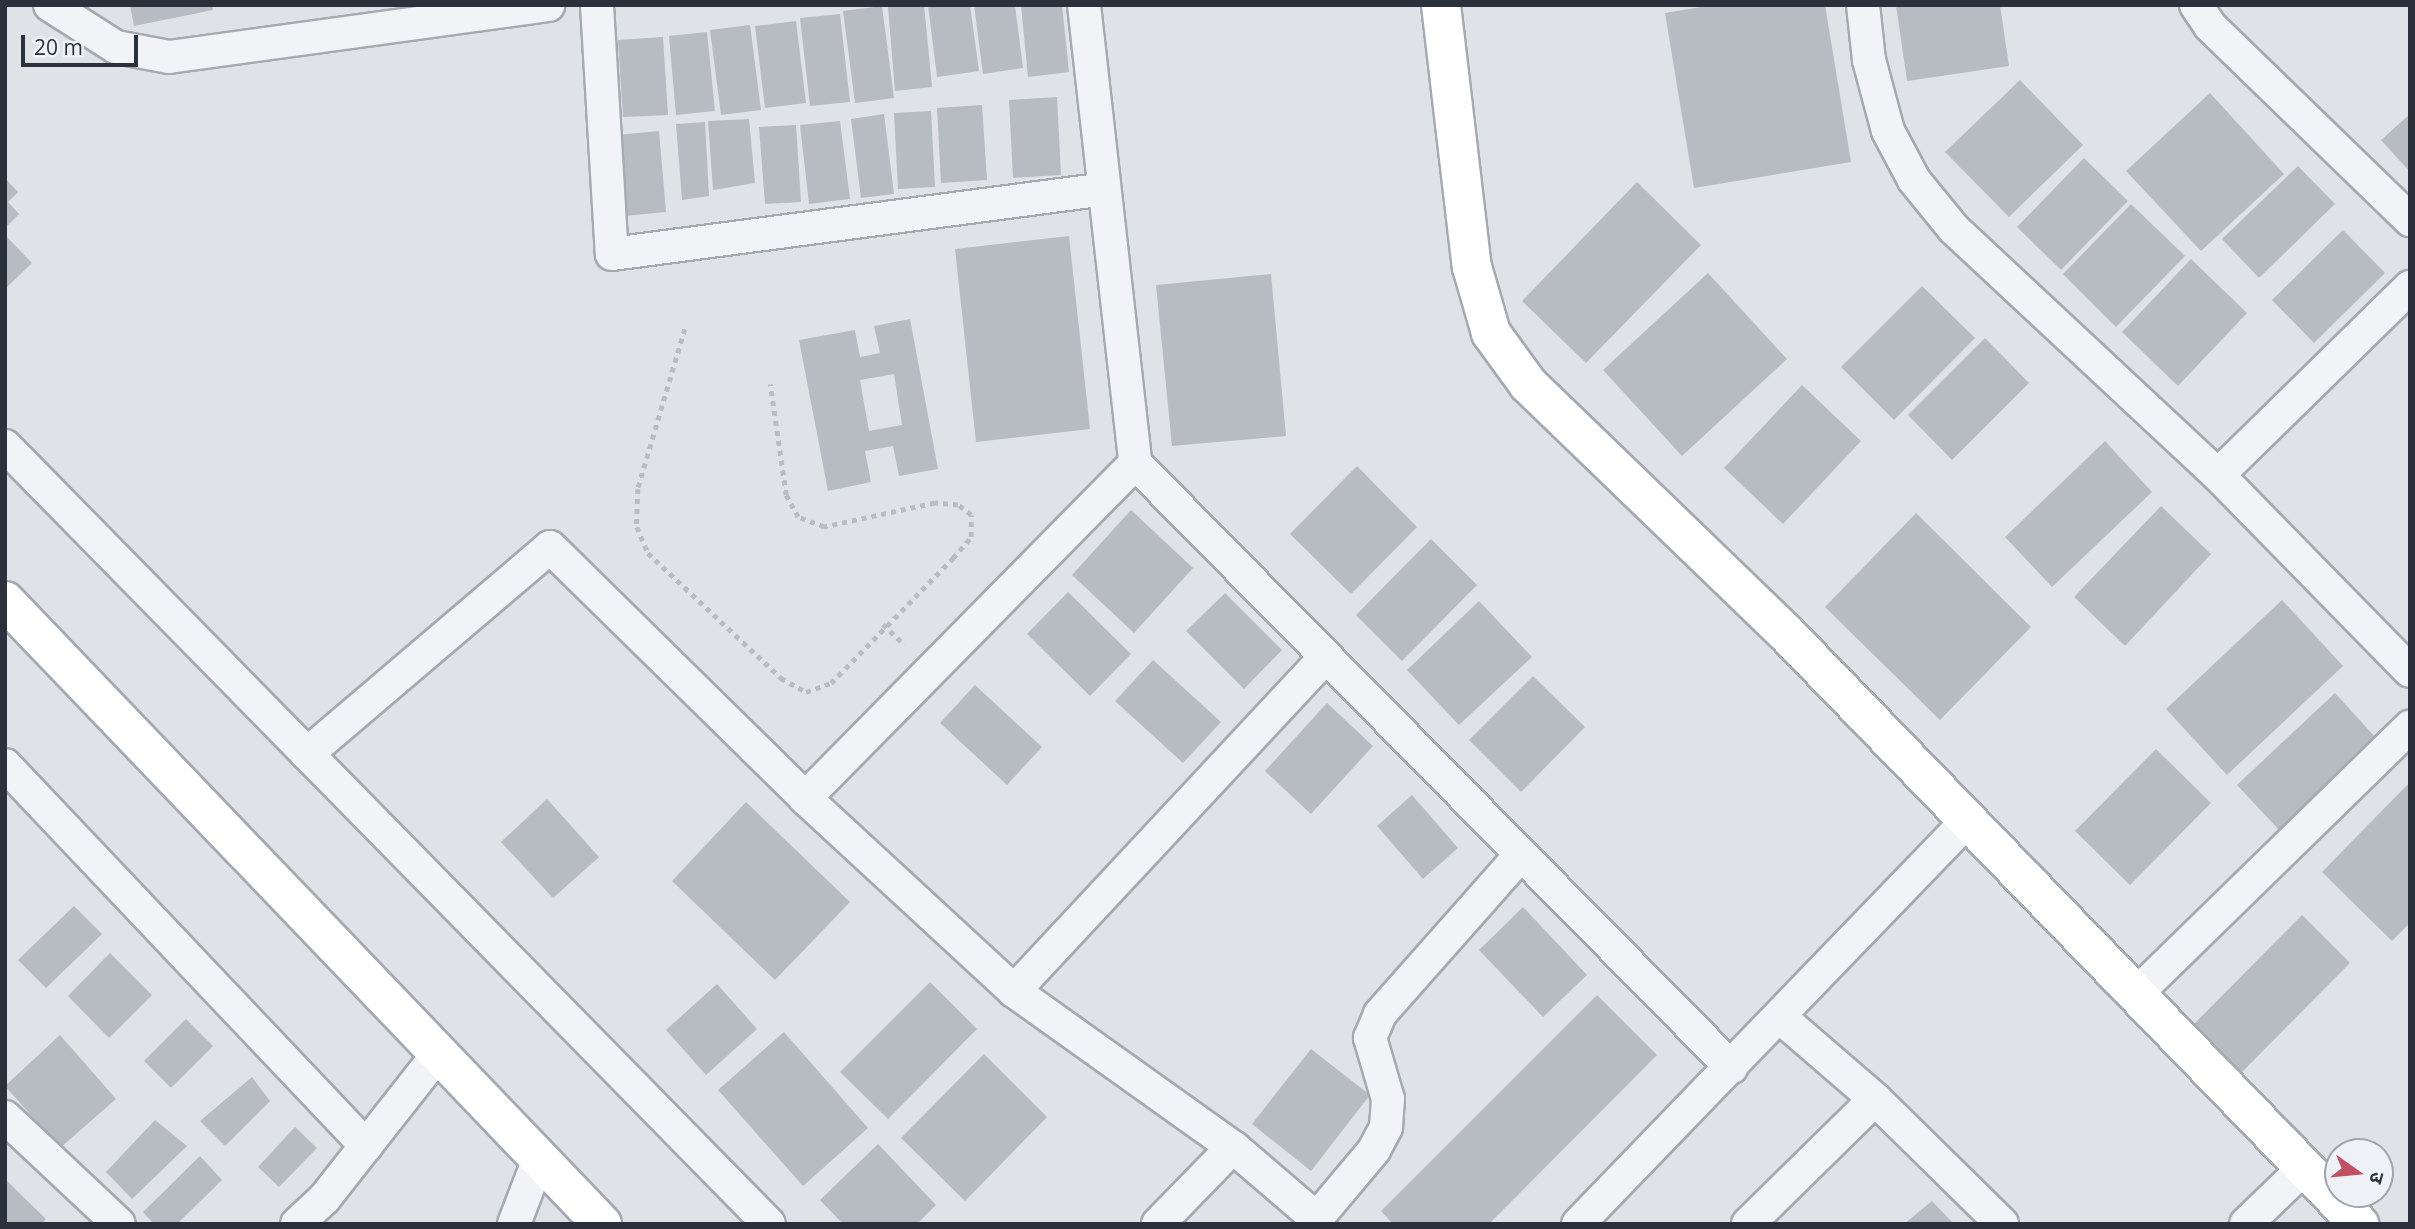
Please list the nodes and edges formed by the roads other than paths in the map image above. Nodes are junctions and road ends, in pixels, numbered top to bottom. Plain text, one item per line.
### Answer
1 (50, 5) edge
2 (548, 5) edge
3 (597, 5) edge
4 (1084, 5) edge
5 (1441, 5) edge
6 (1863, 5) edge
7 (2196, 5) edge
8 (1104, 190) junction
9 (2410, 220) edge
10 (2410, 287) edge
11 (5, 446) edge
12 (1135, 463) junction
13 (2218, 475) junction
14 (5, 601) edge
15 (1325, 658) junction
16 (2410, 671) edge
17 (2410, 727) edge
18 (307, 754) junction
19 (5, 765) edge
20 (805, 798) junction
21 (1968, 820) junction
22 (1520, 856) junction
23 (1014, 990) junction
24 (2136, 995) junction
25 (1780, 1017) junction
26 (438, 1054) junction
27 (1731, 1067) junction
28 (1875, 1099) junction
29 (5, 1117) edge
30 (366, 1146) junction
31 (1233, 1147) junction
32 (539, 1158) junction
33 (2304, 1168) junction
34 (1315, 1221) edge
35 (119, 1224) edge
36 (297, 1224) edge
37 (514, 1224) edge
38 (602, 1224) edge
39 (769, 1224) edge
40 (1158, 1224) edge
41 (1578, 1224) edge
42 (1748, 1224) edge
43 (2002, 1224) edge
44 (2246, 1224) edge
45 (2359, 1224) edge

1 - 2 street
3 - 8 street
4 - 8 street
5 - 21 street
6 - 13 street
7 - 9 street
8 - 12 street
10 - 13 street
11 - 18 street
12 - 15 street
12 - 20 street
13 - 16 street
14 - 26 street
15 - 22 street
15 - 23 street
17 - 24 street
18 - 20 street
18 - 39 street
19 - 30 street
20 - 23 street
21 - 24 street
21 - 25 street
22 - 27 street
22 - 34 street
23 - 31 street
24 - 33 street
25 - 27 street
25 - 28 street
26 - 30 street
26 - 32 street
27 - 41 street
28 - 42 street
28 - 43 street
29 - 35 street
30 - 36 street
31 - 34 street
31 - 40 street
32 - 37 street
32 - 38 street
33 - 44 street
33 - 45 street

